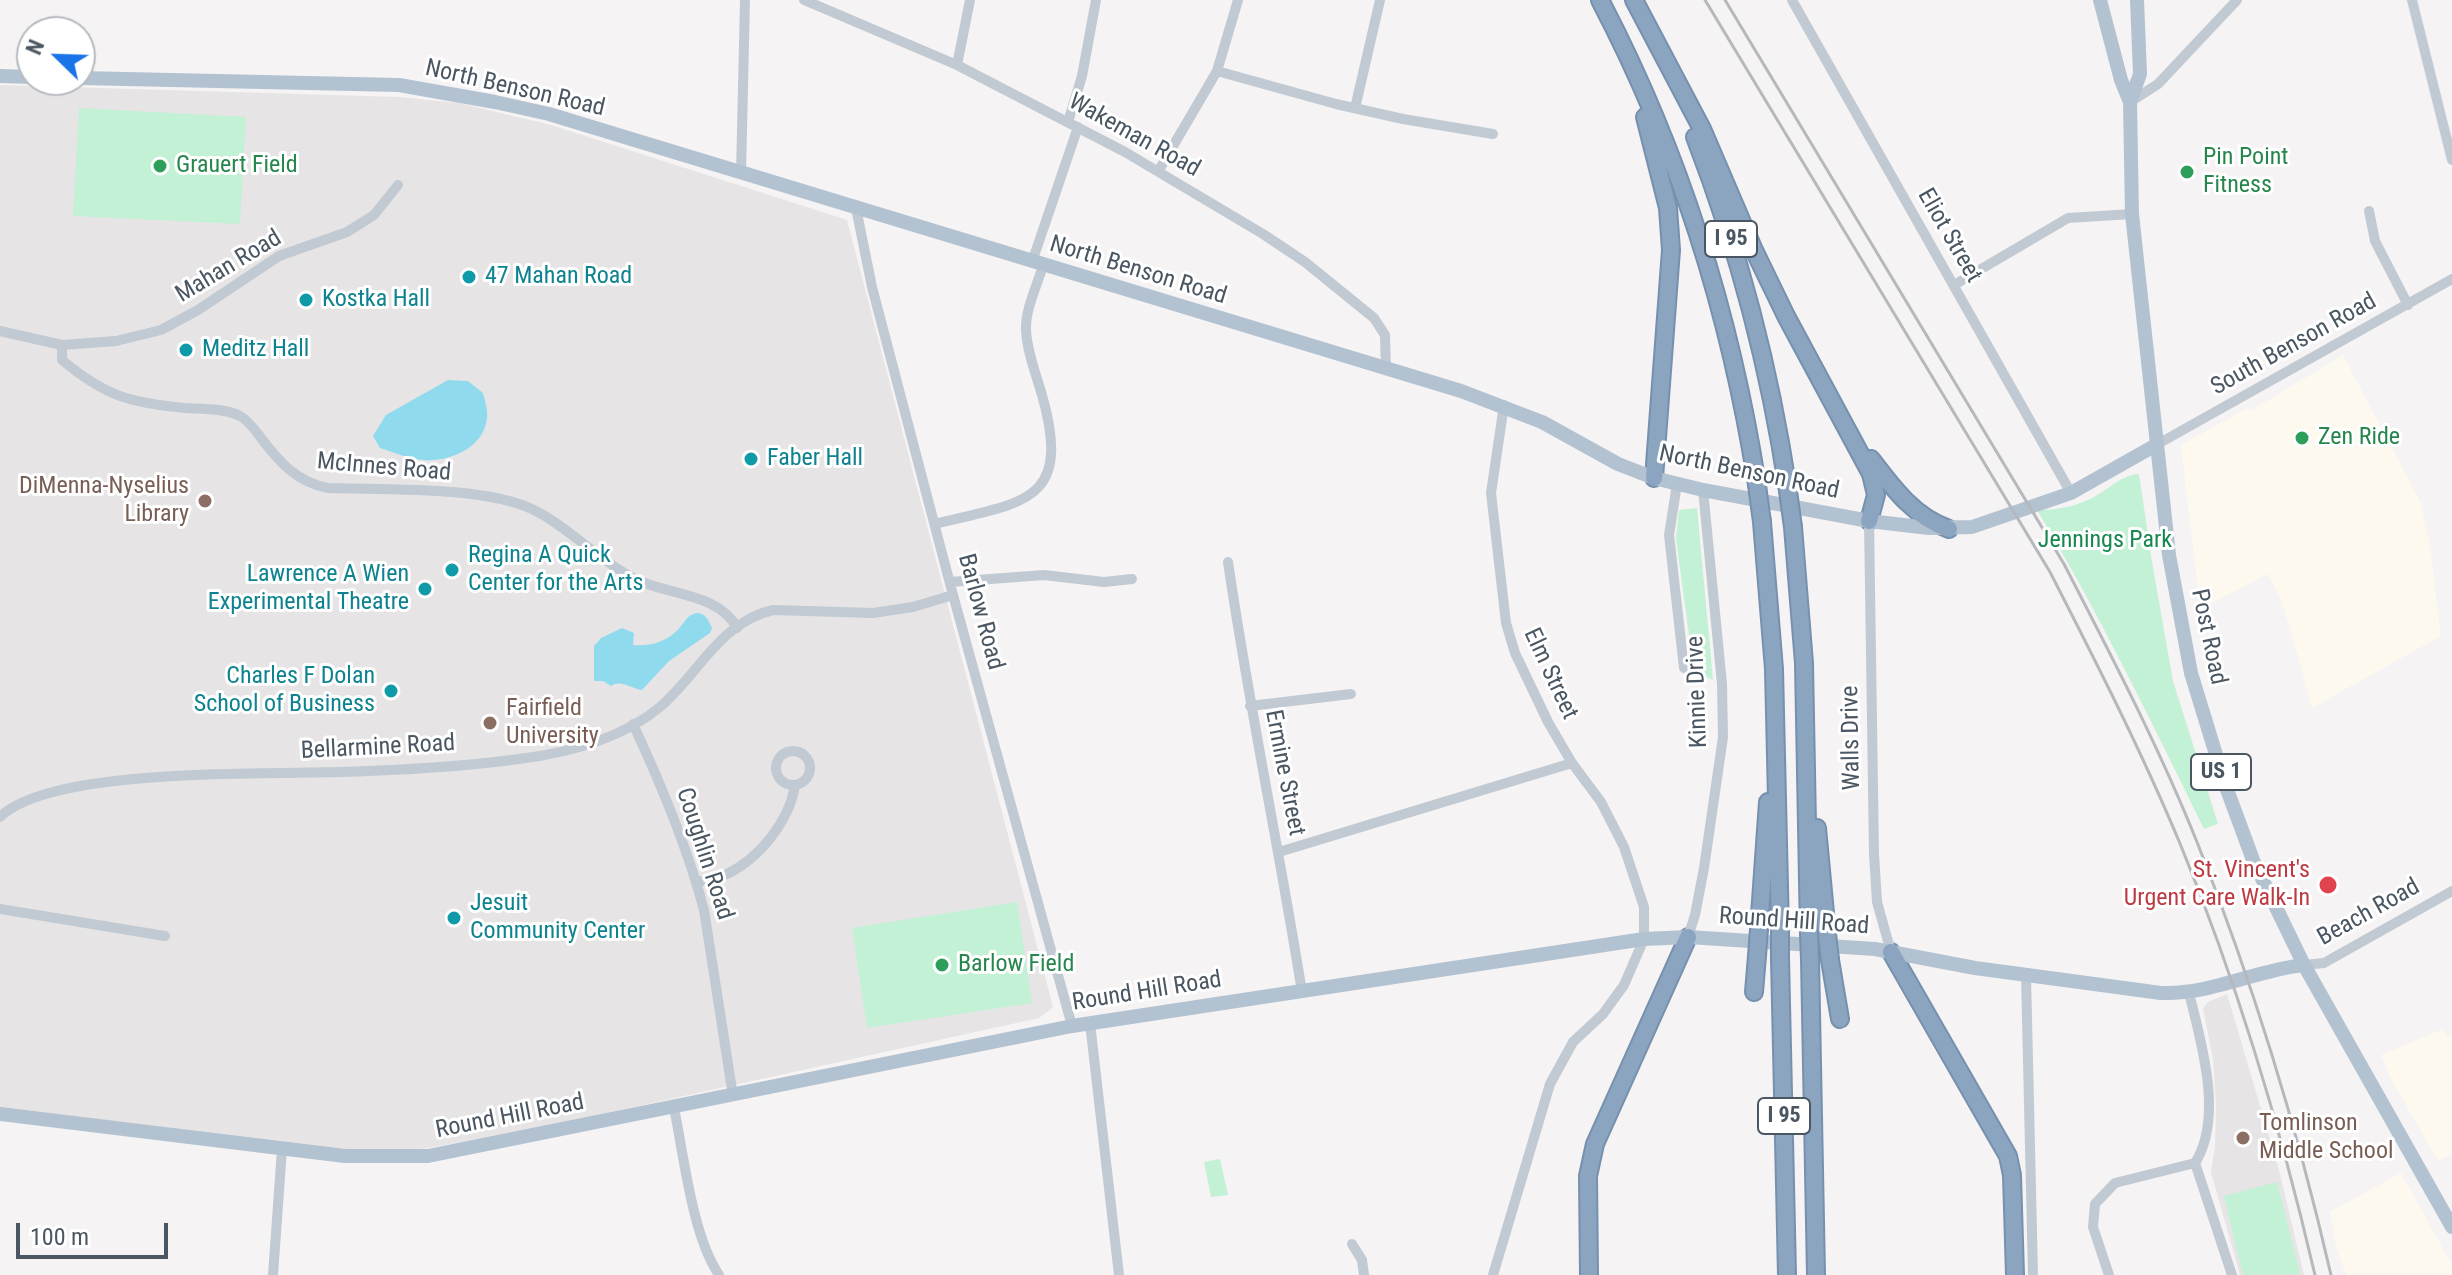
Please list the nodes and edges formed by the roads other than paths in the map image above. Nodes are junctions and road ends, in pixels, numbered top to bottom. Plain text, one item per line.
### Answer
1 (745, 0) edge
2 (804, 0) edge
3 (970, 0) edge
4 (1096, 0) edge
5 (1238, 0) edge
6 (1380, 0) edge
7 (1600, 0) edge
8 (1634, 0) edge
9 (1792, 0) edge
10 (2100, 0) edge
11 (2137, 0) edge
12 (2237, 0) edge
13 (2412, 0) edge
14 (957, 65) junction
15 (1633, 69) junction
16 (1217, 71) junction
17 (96, 78) edge
18 (2130, 102) junction
19 (1355, 108) junction
20 (1073, 125) junction
21 (2449, 128) edge
22 (1493, 134) dead end
23 (2452, 160) edge
24 (1159, 170) junction
25 (741, 173) junction
26 (398, 185) dead end
27 (856, 208) junction
28 (2369, 211) dead end
29 (2132, 214) junction
30 (1038, 263) junction
31 (2452, 279) edge
32 (1954, 285) junction
33 (2408, 305) junction
34 (0, 331) edge
35 (62, 345) junction
36 (1386, 370) junction
37 (1504, 405) junction
38 (1839, 413) junction
39 (2156, 445) junction
40 (1654, 478) junction
41 (1677, 484) junction
42 (1703, 490) junction
43 (2071, 493) junction
44 (1869, 521) junction
45 (935, 524) junction
46 (1949, 529) junction
47 (1228, 562) dead end
48 (1132, 579) dead end
49 (950, 582) junction
50 (953, 595) junction
51 (737, 628) junction
52 (1684, 668) dead end
53 (1351, 694) dead end
54 (1805, 701) junction
55 (1775, 705) junction
56 (1250, 706) junction
57 (633, 724) junction
58 (1572, 763) junction
59 (795, 786) dead end
60 (0, 817) edge
61 (1279, 852) junction
62 (697, 882) junction
63 (2452, 891) edge
64 (0, 909) edge
65 (165, 936) dead end
66 (1688, 937) junction
67 (1644, 939) junction
68 (1891, 952) junction
69 (2304, 965) junction
70 (2026, 975) junction
71 (1302, 992) junction
72 (1754, 992) dead end
73 (2189, 993) junction
74 (1840, 1019) dead end
75 (1090, 1023) junction
76 (1072, 1026) junction
77 (733, 1096) junction
78 (674, 1108) junction
79 (0, 1114) edge
80 (282, 1149) junction
81 (2195, 1163) junction
82 (2452, 1227) edge
83 (1352, 1244) dead end
84 (273, 1275) edge
85 (719, 1275) edge
86 (1119, 1275) edge
87 (1364, 1275) edge
88 (1493, 1275) edge
89 (1589, 1275) edge
90 (1787, 1275) edge
91 (1816, 1275) edge
92 (2015, 1275) edge
93 (2033, 1275) edge
94 (2109, 1275) edge
95 (2232, 1275) edge

1 - 25 street
2 - 14 street, Wakeman Road
3 - 14 street
4 - 20 street
5 - 16 street
6 - 19 street
7 - 15 highway, I 95
8 - 38 highway
8 - 54 highway, I 95, bridge
9 - 32 street, Eliot Street
10 - 18 main road, US 1
11 - 18 main road, Post Road / US 1
12 - 18 street
13 - 21 street
14 - 20 street, Wakeman Road
15 - 40 highway
15 - 55 highway, I 95, bridge
16 - 19 street
16 - 24 street
17 - 25 main road, North Benson Road
18 - 29 main road, Post Road / US 1
19 - 22 street
20 - 24 street, Wakeman Road
20 - 30 street
21 - 23 street
24 - 36 street, Wakeman Road
25 - 27 main road, North Benson Road
26 - 35 street, Mahan Road
27 - 30 main road, North Benson Road
27 - 45 street, Barlow Road
28 - 33 street
29 - 32 street
29 - 39 main road, Post Road / US 1
30 - 36 main road, North Benson Road
30 - 45 street
31 - 33 street, South Benson Road
32 - 43 street, Eliot Street
33 - 39 street, South Benson Road
34 - 35 street
35 - 51 street, McInnes Road
36 - 37 main road, North Benson Road
37 - 40 main road, North Benson Road
37 - 58 street, Elm Street
38 - 44 highway
38 - 46 highway
39 - 43 main road, North Benson Road
39 - 69 main road, Post Road / US 1
40 - 41 main road, North Benson Road
41 - 42 main road, North Benson Road
41 - 52 street
42 - 44 main road, North Benson Road
42 - 66 street, Kinnie Drive
43 - 46 main road, North Benson Road
44 - 46 main road, North Benson Road
44 - 68 street, Walls Drive
45 - 49 street, Barlow Road
47 - 56 street, Ermine Street
48 - 49 street
49 - 50 street, Barlow Road
50 - 51 street, Bellarmine Road
50 - 76 street, Barlow Road
51 - 57 street, Bellarmine Road
53 - 56 street
54 - 74 highway, bridge
54 - 91 highway, I 95, bridge
55 - 72 highway, bridge
55 - 90 highway, I 95, bridge
56 - 61 street, Ermine Street
57 - 60 street, Bellarmine Road
57 - 62 street, Coughlin Road
58 - 61 street
58 - 67 street, Elm Street
59 - 62 street
61 - 71 street, Ermine Street
62 - 77 street, Coughlin Road
63 - 69 street, Beach Road
64 - 65 street
66 - 67 main road, Round Hill Road
66 - 68 main road, Round Hill Road
66 - 89 highway
67 - 71 main road, Round Hill Road
67 - 88 street
68 - 70 main road, Round Hill Road
68 - 92 highway
69 - 73 main road, Round Hill Road
69 - 82 main road, Post Road / US 1
70 - 73 main road, Round Hill Road
70 - 93 street
71 - 75 main road, Round Hill Road
73 - 81 street
75 - 76 main road, Round Hill Road
75 - 86 street
76 - 77 main road, Round Hill Road
77 - 78 main road, Round Hill Road
78 - 80 main road, Round Hill Road
78 - 85 street
79 - 80 main road, Round Hill Road
80 - 84 street
81 - 94 street
81 - 95 street
83 - 87 street

